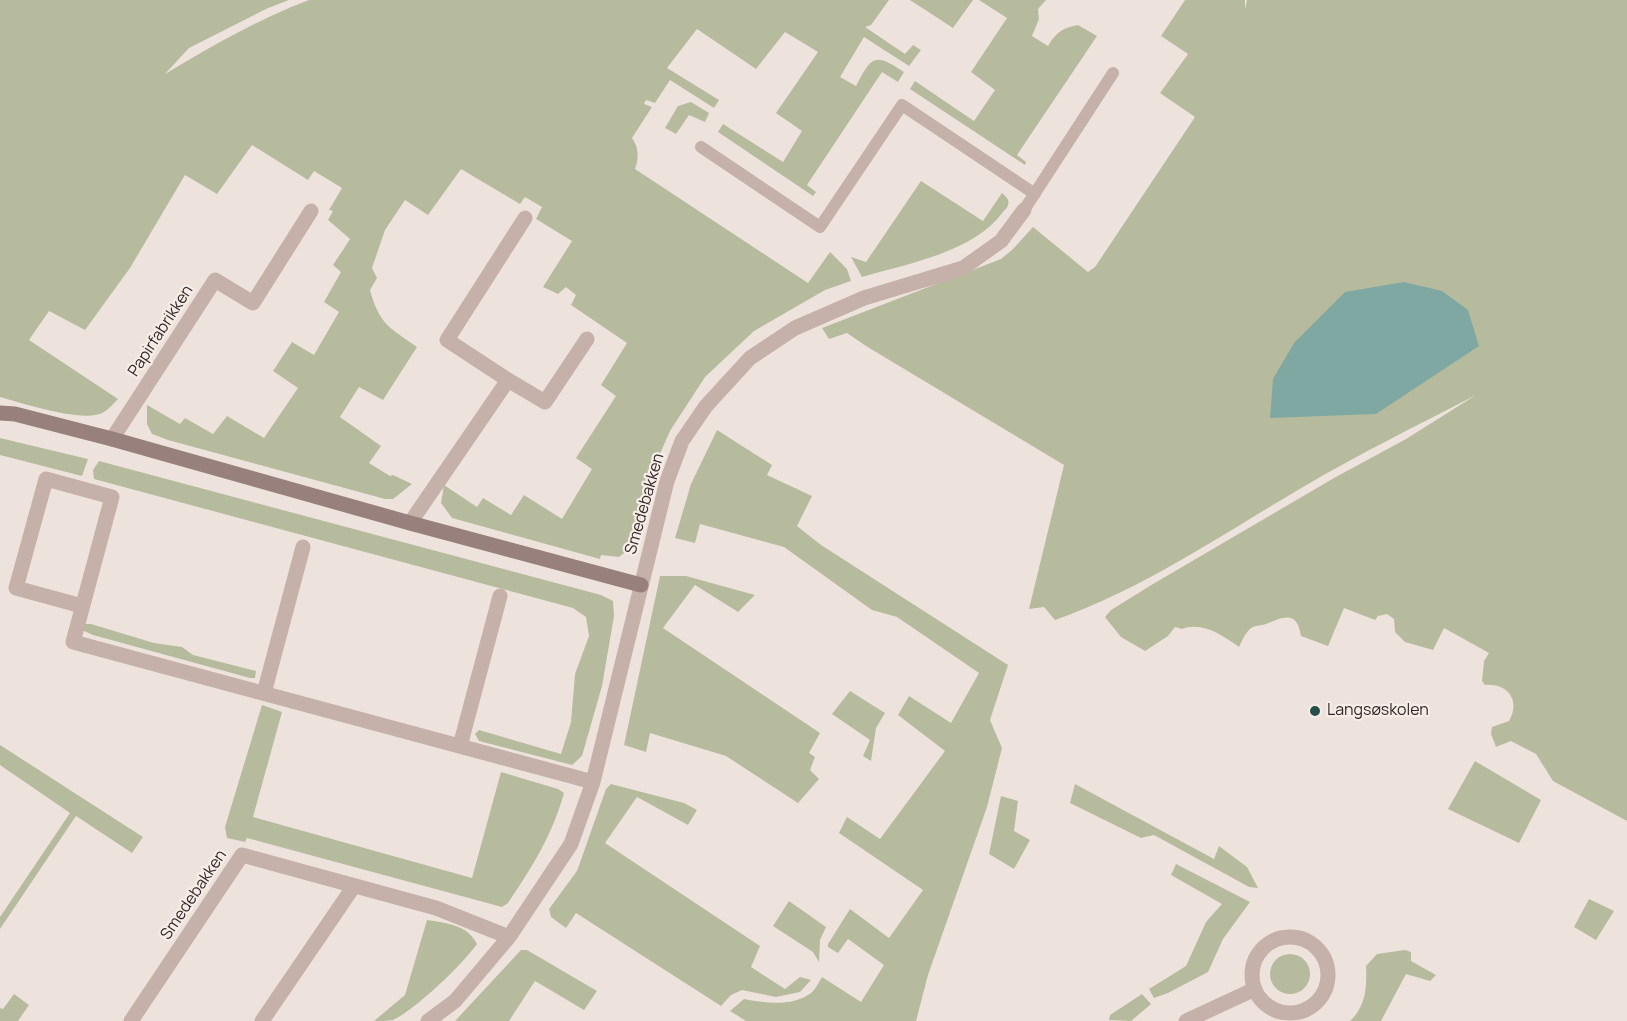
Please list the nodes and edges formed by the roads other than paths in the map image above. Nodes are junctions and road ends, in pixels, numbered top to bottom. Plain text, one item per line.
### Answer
1 (1113, 73) dead end
2 (701, 147) dead end
3 (1035, 194) junction
4 (1024, 210) joint
5 (311, 211) dead end
6 (525, 218) dead end
7 (587, 339) dead end
8 (508, 380) junction
9 (0, 413) edge
10 (112, 439) junction
11 (411, 523) junction
12 (303, 547) dead end
13 (641, 585) junction
14 (500, 596) dead end
15 (82, 606) junction
16 (264, 693) junction
17 (460, 746) junction
18 (593, 782) junction
19 (354, 886) junction
20 (509, 937) junction
21 (1255, 989) junction
22 (1311, 1015) edge
23 (130, 1021) edge
24 (262, 1021) edge
25 (428, 1021) edge
26 (1186, 1021) edge

1 - 3 lane
2 - 3 lane
3 - 4 lane
4 - 13 street, Smedebakken
5 - 10 street, Papirfabrikken
6 - 8 street
7 - 8 street
8 - 11 street
9 - 10 street
10 - 11 street
11 - 13 street
12 - 16 street
13 - 18 street, Smedebakken
14 - 17 street
15 - 15 street
15 - 16 street
16 - 17 street
17 - 18 street
18 - 20 street, Smedebakken
19 - 20 street, Smedebakken
19 - 23 street, Smedebakken
19 - 24 street
20 - 25 street, Smedebakken
21 - 22 street
21 - 22 street
21 - 26 street

